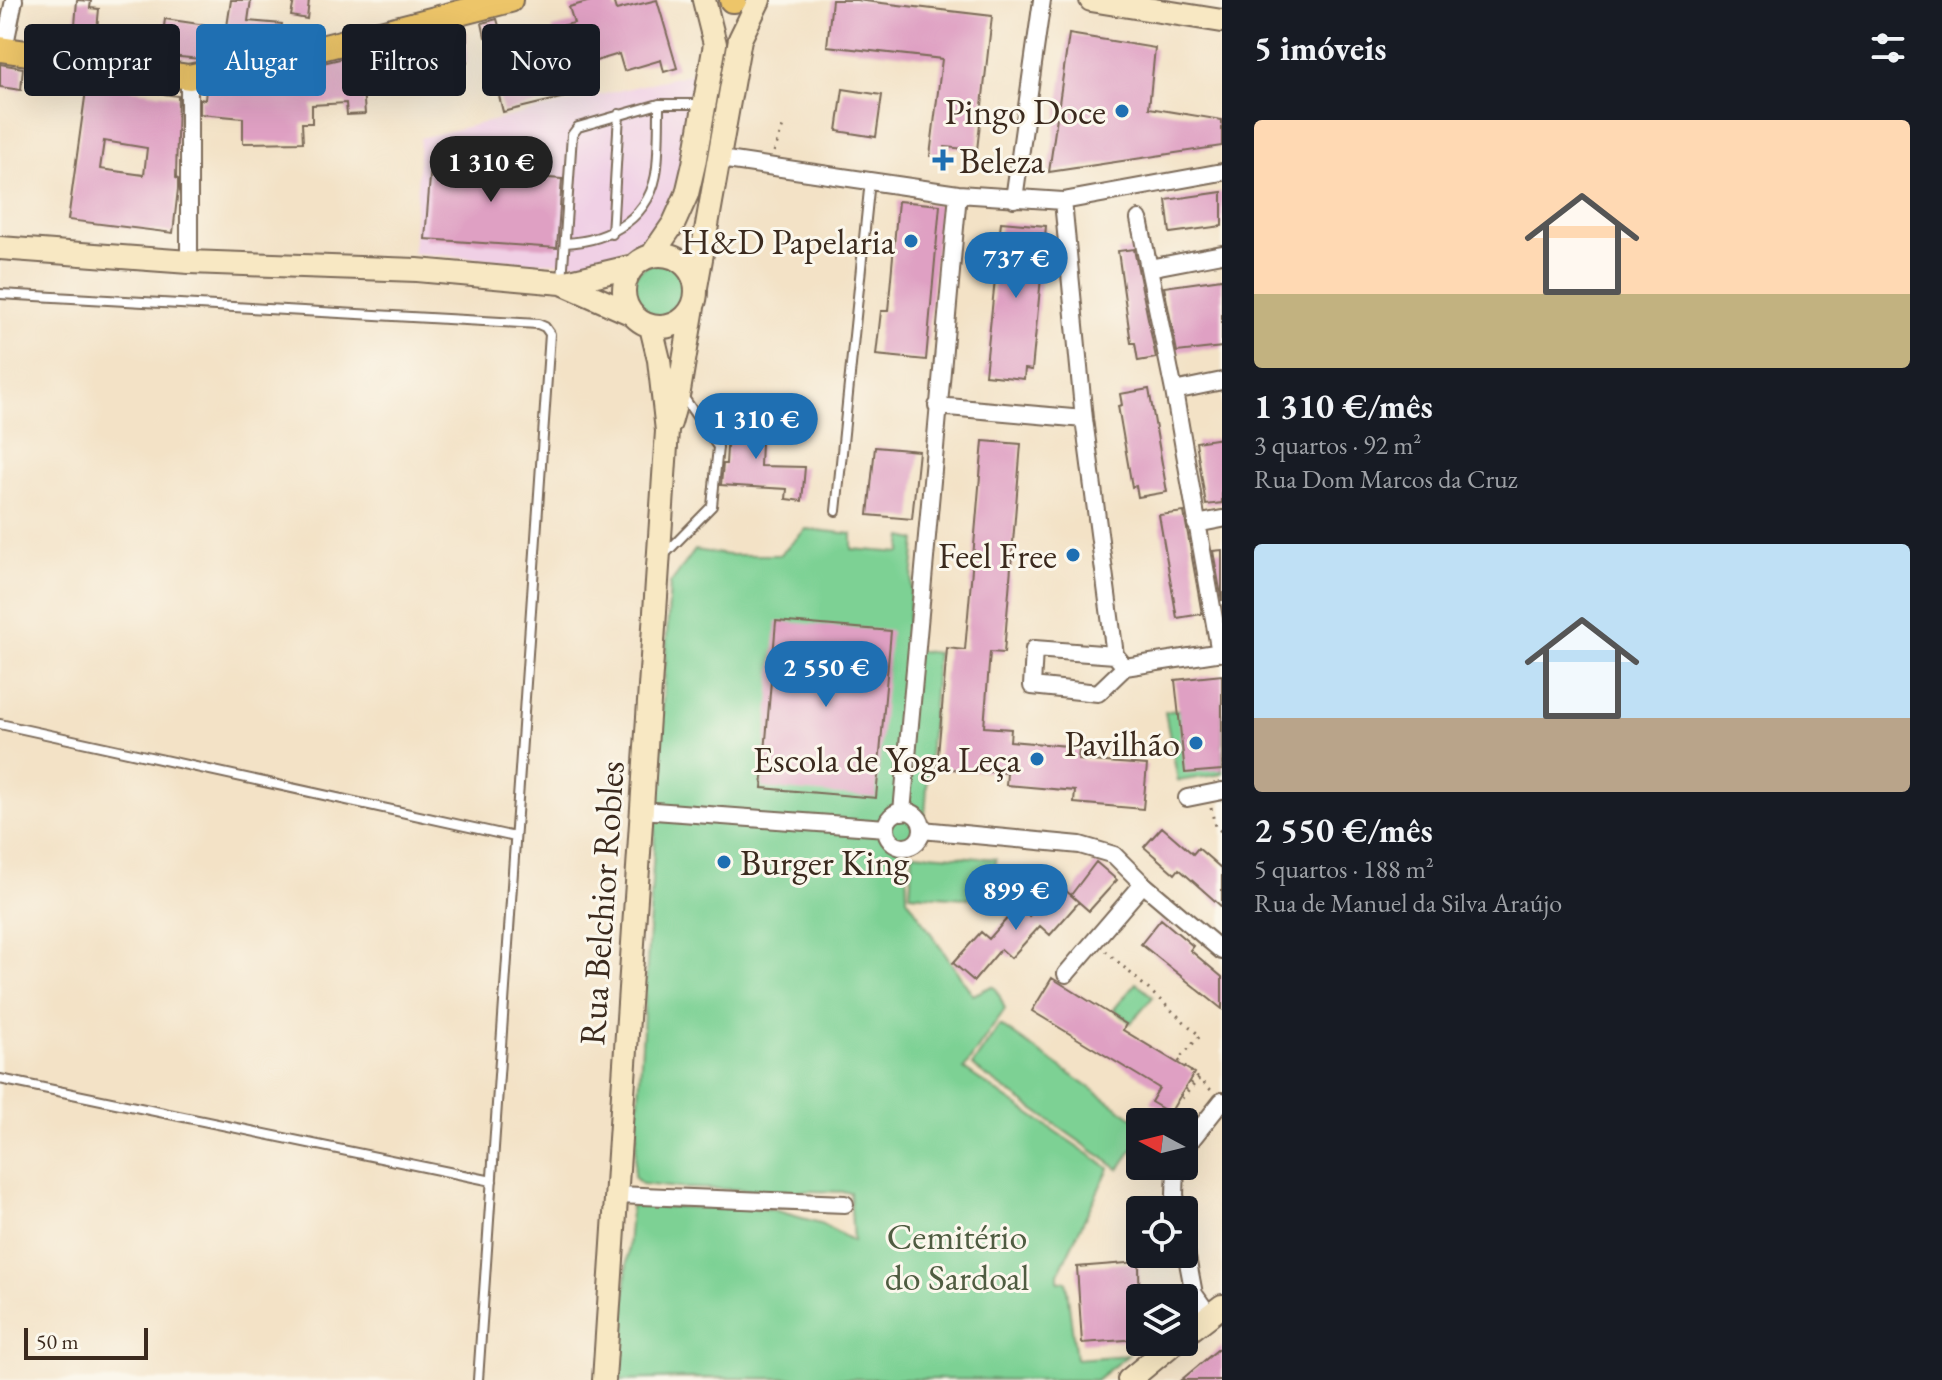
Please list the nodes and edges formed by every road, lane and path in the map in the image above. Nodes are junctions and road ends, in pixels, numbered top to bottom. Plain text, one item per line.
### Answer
1 (14, 0) edge
2 (510, 0) edge
3 (704, 0) edge
4 (759, 0) edge
5 (1042, 0) edge
6 (1091, 0) edge
7 (1222, 21) edge
8 (2, 49) edge
9 (189, 77) junction
10 (659, 104) junction
11 (706, 104) junction
12 (619, 114) junction
13 (783, 126) dead end
14 (720, 159) junction
15 (771, 166) junction
16 (1222, 172) edge
17 (870, 180) junction
18 (958, 194) junction
19 (1014, 199) junction
20 (1063, 201) junction
21 (1139, 219) dead end
22 (612, 234) junction
23 (565, 243) junction
24 (0, 248) edge
25 (1222, 254) edge
26 (643, 261) junction
27 (189, 262) junction
28 (1149, 268) junction
29 (562, 283) junction
30 (0, 294) edge
31 (694, 297) junction
32 (630, 313) junction
33 (651, 327) junction
34 (1222, 381) edge
35 (679, 391) junction
36 (1174, 391) junction
37 (937, 406) junction
38 (1084, 419) junction
39 (667, 431) junction
40 (836, 511) dead end
41 (1222, 519) edge
42 (1196, 524) junction
43 (658, 561) junction
44 (1221, 652) edge
45 (1120, 661) junction
46 (0, 724) edge
47 (1216, 792) edge
48 (1187, 798) dead end
49 (641, 810) junction
50 (902, 812) junction
51 (886, 828) junction
52 (922, 830) junction
53 (1222, 832) edge
54 (515, 837) junction
55 (1143, 884) junction
56 (1094, 941) junction
57 (1222, 951) edge
58 (1066, 974) dead end
59 (0, 1079) edge
60 (1216, 1095) edge
61 (1198, 1125) edge
62 (492, 1181) junction
63 (617, 1195) junction
64 (845, 1204) dead end
65 (1189, 1268) edge
66 (1215, 1310) edge
67 (1198, 1324) edge
68 (1158, 1356) edge
69 (478, 1380) edge
70 (604, 1380) edge
71 (1129, 1380) edge

1 - 8 street
2 - 9 main road
3 - 11 main road
4 - 14 main road, Rua Belchior Robles
5 - 19 street
6 - 7 main road
8 - 9 main road
9 - 27 street
10 - 11 lane
10 - 12 lane
10 - 22 lane
11 - 26 main road
12 - 22 lane
12 - 23 lane
13 - 15 path
14 - 15 street
14 - 31 main road, Rua Belchior Robles
15 - 17 street
16 - 20 street
17 - 18 street
17 - 40 lane
18 - 19 street
18 - 37 street
19 - 20 street
20 - 38 street
21 - 28 street
22 - 23 lane
23 - 29 lane
24 - 27 main road
25 - 28 street
26 - 29 main road
26 - 31 main road
26 - 32 main road
27 - 29 main road
28 - 36 street
29 - 32 main road
30 - 54 lane
31 - 33 main road
31 - 35 main road, Rua Belchior Robles
32 - 33 main road
33 - 39 main road, Rua Belchior Robles
34 - 36 street
35 - 39 main road, Rua Belchior Robles
35 - 43 lane
36 - 42 street
37 - 38 street
37 - 50 street
38 - 45 street
39 - 43 main road, Rua Belchior Robles
41 - 42 street
42 - 44 street
43 - 49 main road, Rua Belchior Robles
44 - 45 street
45 - 45 street
46 - 54 lane
47 - 48 street
47 - 53 path
49 - 51 street
49 - 63 main road, Rua Belchior Robles
50 - 51 street
50 - 52 street
51 - 52 street
52 - 55 street
54 - 62 lane
55 - 56 street
55 - 57 street
56 - 58 street
56 - 60 path
59 - 62 lane
60 - 61 street
62 - 69 lane
63 - 64 street
63 - 70 main road, Rua Belchior Robles
65 - 66 street
66 - 67 main road
68 - 71 main road

